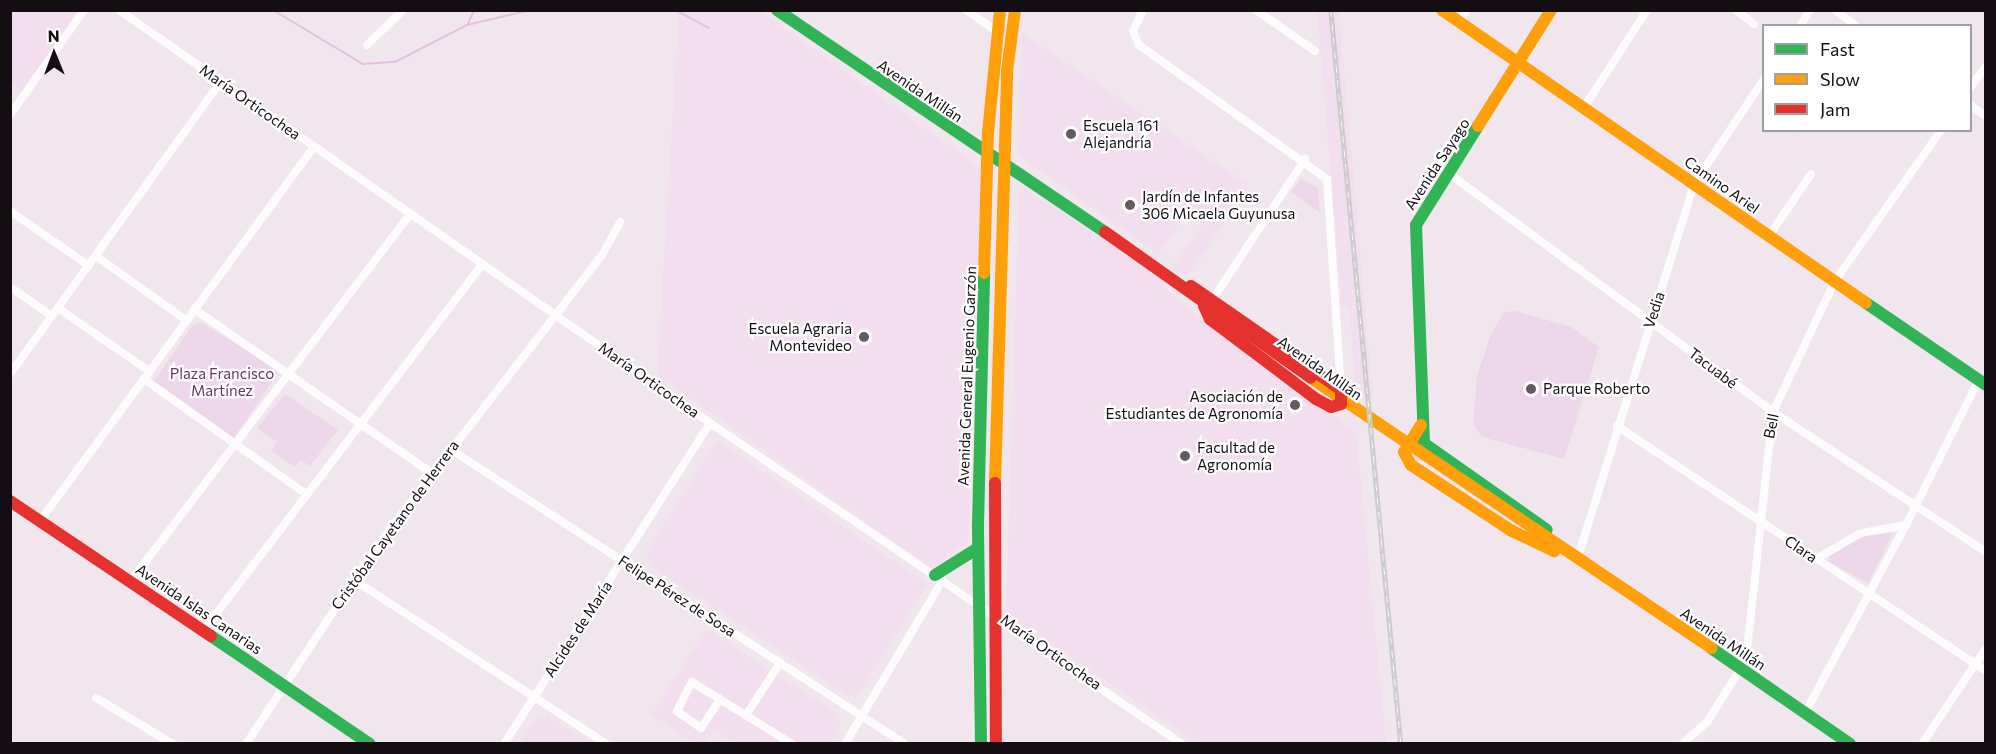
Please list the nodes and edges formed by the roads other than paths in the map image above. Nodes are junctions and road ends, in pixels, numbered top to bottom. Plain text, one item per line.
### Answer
1 (84, 10) edge
2 (119, 10) edge
3 (403, 10) edge
4 (777, 10) edge
5 (966, 10) edge
6 (1000, 10) edge
7 (1015, 10) edge
8 (1143, 10) edge
9 (1256, 10) edge
10 (1442, 10) edge
11 (1466, 10) edge
12 (1551, 10) edge
13 (1647, 10) edge
14 (1736, 10) edge
15 (1810, 10) edge
16 (1835, 10) edge
17 (1460, 22) junction
18 (1754, 24) dead end
19 (1801, 24) edge
20 (1853, 24) edge
21 (997, 32) junction
22 (367, 45) dead end
23 (1315, 51) dead end
24 (1520, 66) junction
25 (1986, 66) edge
26 (221, 81) junction
27 (1762, 82) edge
28 (1972, 87) edge
29 (1972, 106) edge
30 (1583, 109) junction
31 (10, 116) edge
32 (1986, 116) edge
33 (1940, 132) edge
34 (314, 147) junction
35 (988, 155) junction
36 (1305, 159) junction
37 (1004, 166) junction
38 (1448, 173) junction
39 (1811, 174) dead end
40 (1694, 184) junction
41 (10, 211) edge
42 (410, 214) junction
43 (620, 222) dead end
44 (1769, 236) junction
45 (96, 256) junction
46 (483, 264) junction
47 (88, 266) junction
48 (1835, 281) junction
49 (10, 287) edge
50 (1208, 301) junction
51 (58, 308) junction
52 (194, 309) junction
53 (553, 314) junction
54 (52, 316) junction
55 (186, 320) junction
56 (1650, 321) junction
57 (149, 371) junction
58 (287, 373) junction
59 (10, 374) edge
60 (144, 379) junction
61 (1982, 383) edge
62 (1341, 390) junction
63 (1773, 412) junction
64 (710, 423) junction
65 (362, 424) junction
66 (1617, 426) junction
67 (1419, 440) junction
68 (233, 444) junction
69 (450, 449) junction
70 (432, 472) junction
71 (307, 495) junction
72 (10, 501) edge
73 (1915, 506) junction
74 (40, 521) junction
75 (1760, 522) junction
76 (1906, 525) junction
77 (978, 548) junction
78 (1984, 549) edge
79 (1576, 556) junction
80 (1816, 559) junction
81 (623, 561) junction
82 (1590, 564) junction
83 (939, 578) junction
84 (354, 580) junction
85 (130, 582) junction
86 (1869, 595) junction
87 (979, 603) junction
88 (996, 613) junction
89 (203, 631) junction
90 (1986, 648) edge
91 (780, 663) junction
92 (1974, 665) junction
93 (1742, 670) junction
94 (1986, 671) edge
95 (287, 686) junction
96 (534, 697) junction
97 (96, 698) dead end
98 (720, 699) junction
99 (1805, 713) junction
100 (746, 715) junction
101 (862, 716) junction
102 (173, 744) edge
103 (246, 744) edge
104 (370, 744) edge
105 (504, 744) edge
106 (607, 744) edge
107 (792, 744) edge
108 (845, 744) edge
109 (904, 744) edge
110 (981, 744) edge
111 (996, 744) edge
112 (1182, 744) edge
113 (1682, 744) edge
114 (1850, 744) edge
115 (1922, 744) edge

1 - 31 street
2 - 26 street, María Orticochea
3 - 22 street
4 - 35 main road, Avenida Millán
5 - 21 street
6 - 21 main road, Avenida General Eugenio Garzón
7 - 37 main road, Avenida General Eugenio Garzón
8 - 36 street
9 - 23 street
10 - 17 main road, Camino Ariel
11 - 17 street
12 - 24 main road, Avenida Sayago
13 - 30 street
14 - 18 street
15 - 19 street
16 - 20 street
17 - 24 main road, Camino Ariel
21 - 35 main road, Avenida General Eugenio Garzón
24 - 30 main road, Camino Ariel
24 - 38 main road, Avenida Sayago
25 - 28 street
26 - 34 street, María Orticochea
26 - 45 street
27 - 40 street, Vedia
29 - 32 street
30 - 40 main road, Camino Ariel
33 - 48 street, Bell
34 - 42 street, María Orticochea
34 - 52 street
35 - 37 main road, Avenida Millán
35 - 77 main road, Avenida General Eugenio Garzón
36 - 50 street
36 - 62 street
37 - 50 main road, Avenida Millán
37 - 88 main road, Avenida General Eugenio Garzón
38 - 56 street, Tacuabé
38 - 67 main road, Avenida Sayago
39 - 44 street
40 - 44 main road, Camino Ariel
40 - 56 street, Vedia
41 - 47 street
42 - 46 street, María Orticochea
42 - 58 street
43 - 53 street, Cristóbal Cayetano de Herrera
44 - 48 main road, Camino Ariel
45 - 47 street
45 - 55 street
46 - 53 street, María Orticochea
46 - 65 street
47 - 51 street
48 - 61 main road, Camino Ariel
48 - 63 street, Bell
49 - 54 street
50 - 62 main road
50 - 62 main road
50 - 79 main road, Avenida Millán
51 - 54 street
51 - 57 street
52 - 55 street
52 - 58 street
53 - 64 street, María Orticochea
53 - 69 street, Cristóbal Cayetano de Herrera
54 - 59 street
55 - 57 street
56 - 63 street, Tacuabé
56 - 66 street, Vedia
57 - 60 street
58 - 65 street
58 - 68 street
60 - 68 street
60 - 74 street
61 - 73 street
63 - 73 street, Tacuabé
63 - 75 street, Bell
64 - 81 street, Alcides de María
64 - 83 street, María Orticochea
65 - 70 street
65 - 71 street
66 - 75 street, Clara
66 - 79 street, Vedia
67 - 79 main road
67 - 82 main road
68 - 71 street
68 - 85 street
69 - 70 street, Cristóbal Cayetano de Herrera
69 - 81 street, Felipe Pérez de Sosa
70 - 84 street, Cristóbal Cayetano de Herrera
71 - 89 street
72 - 74 main road, Avenida Islas Canarias
73 - 76 street
73 - 78 street, Tacuabé
74 - 85 main road, Avenida Islas Canarias
75 - 80 street, Clara
75 - 93 street, Bell
76 - 80 street
76 - 86 street
77 - 83 main road
77 - 87 main road, Avenida General Eugenio Garzón
79 - 82 main road, Avenida Millán
80 - 86 street, Clara
81 - 91 street, Felipe Pérez de Sosa
81 - 96 street, Alcides de María
82 - 93 main road, Avenida Millán
83 - 87 street, María Orticochea
83 - 101 street
84 - 95 street, Cristóbal Cayetano de Herrera
84 - 96 street
85 - 89 main road, Avenida Islas Canarias
86 - 92 street, Clara
86 - 99 street
87 - 88 street, María Orticochea
87 - 110 main road, Avenida General Eugenio Garzón
88 - 111 main road, Avenida General Eugenio Garzón
88 - 112 street, María Orticochea
89 - 95 main road, Avenida Islas Canarias
90 - 92 street
91 - 100 street
91 - 101 street, Felipe Pérez de Sosa
92 - 94 street, Clara
92 - 115 street
93 - 99 main road, Avenida Millán
93 - 113 street, Bell
95 - 103 street, Cristóbal Cayetano de Herrera
95 - 104 main road, Avenida Islas Canarias
96 - 105 street, Alcides de María
96 - 106 street
97 - 102 street
98 - 98 street
98 - 100 street
99 - 114 main road, Avenida Millán
100 - 107 street
101 - 108 street
101 - 109 street, Felipe Pérez de Sosa

